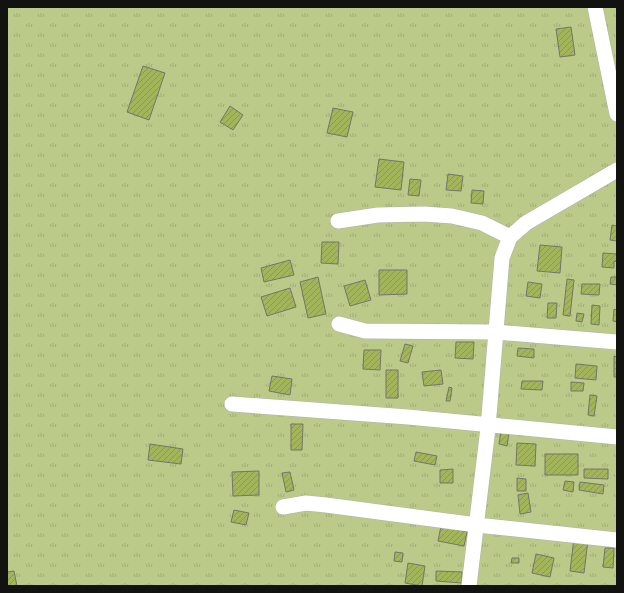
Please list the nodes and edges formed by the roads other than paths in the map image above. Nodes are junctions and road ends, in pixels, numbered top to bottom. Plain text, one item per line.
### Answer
1 (595, 7) edge
2 (617, 114) edge
3 (617, 170) edge
4 (338, 221) dead end
5 (510, 237) junction
6 (339, 324) dead end
7 (496, 332) junction
8 (617, 342) edge
9 (232, 404) dead end
10 (488, 424) junction
11 (617, 437) edge
12 (283, 506) dead end
13 (477, 525) junction
14 (617, 540) edge
15 (469, 586) edge

1 - 2 street
3 - 5 street
4 - 5 street
5 - 7 street
6 - 7 street
7 - 8 street
7 - 10 street
9 - 10 street
10 - 11 street
10 - 13 street
12 - 13 street
13 - 14 street
13 - 15 street

